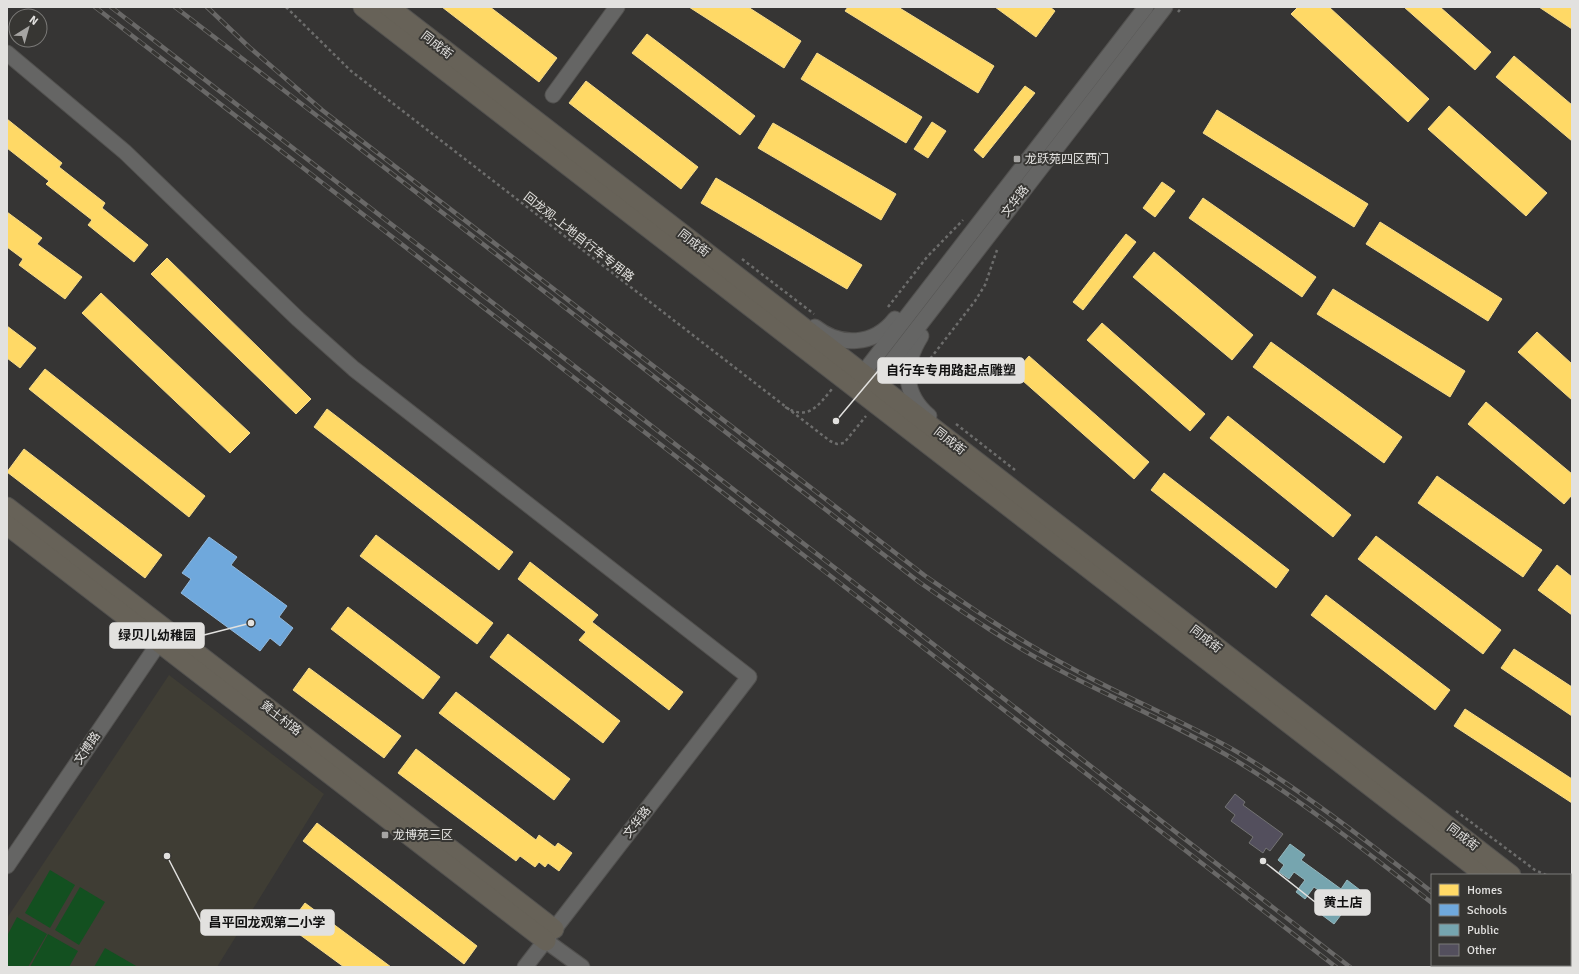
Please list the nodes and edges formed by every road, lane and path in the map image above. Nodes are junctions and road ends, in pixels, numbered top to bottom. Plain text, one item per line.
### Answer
1 (286, 7) edge
2 (363, 7) edge
3 (389, 7) edge
4 (617, 7) edge
5 (1146, 7) edge
6 (1182, 7) edge
7 (1171, 10) edge
8 (7, 53) edge
9 (553, 94) dead end
10 (966, 216) dead end
11 (984, 217) junction
12 (998, 247) dead end
13 (736, 255) dead end
14 (717, 261) junction
15 (960, 273) junction
16 (887, 309) dead end
17 (820, 318) dead end
18 (922, 371) dead end
19 (864, 385) junction
20 (832, 390) dead end
21 (785, 407) junction
22 (866, 416) dead end
23 (954, 423) dead end
24 (1020, 475) dead end
25 (1024, 498) junction
26 (7, 507) edge
27 (7, 525) edge
28 (163, 637) junction
29 (1450, 817) junction
30 (7, 866) edge
31 (1484, 874) edge
32 (1511, 874) edge
33 (1522, 874) edge
34 (1544, 874) edge
35 (550, 935) junction
36 (525, 967) edge
37 (582, 967) edge

1 - 21 path, 回龙观-上地自行车专用路
2 - 19 main road, 同成街
3 - 14 main road, 同成街
4 - 9 street
5 - 11 street, 文华路
6 - 7 path
7 - 15 street, 文华路
8 - 35 street, 文华路
10 - 16 path
11 - 14 street
11 - 19 street, 文华路
12 - 18 path
13 - 17 path
14 - 19 main road, 同成街
15 - 19 street, 文华路
15 - 25 street
19 - 25 main road, 同成街
19 - 31 main road, 同成街
20 - 21 path
21 - 22 path, 回龙观-上地自行车专用路
23 - 24 path
25 - 29 main road, 同成街
26 - 28 main road, 黄土村路
27 - 28 main road, 黄土村路
28 - 30 street, 文博路
28 - 35 main road, 黄土村路
29 - 32 main road, 同成街
29 - 33 street
29 - 34 path
35 - 36 street, 文华路
35 - 37 street

